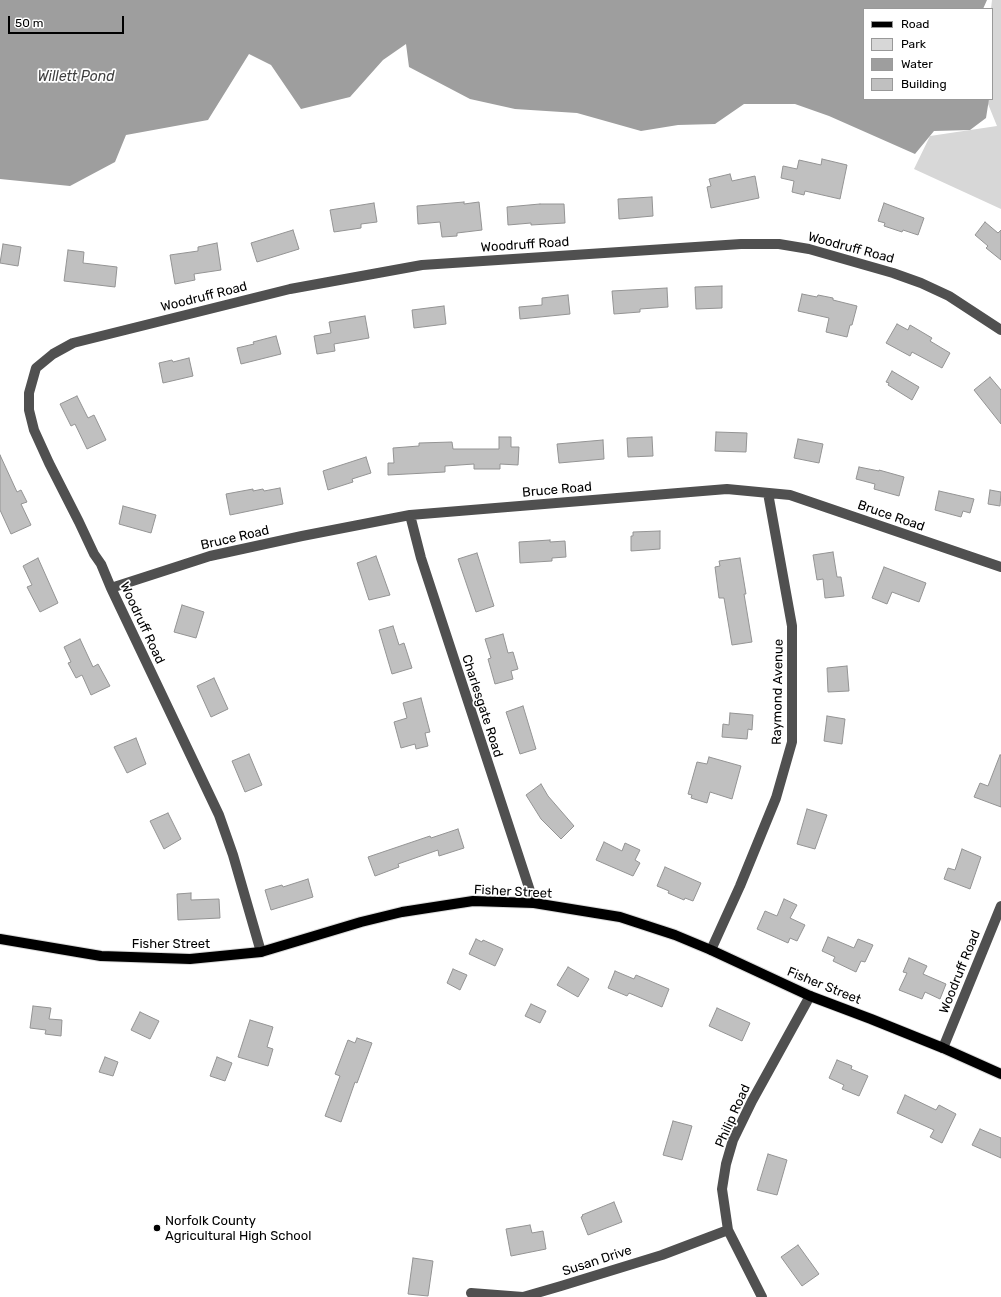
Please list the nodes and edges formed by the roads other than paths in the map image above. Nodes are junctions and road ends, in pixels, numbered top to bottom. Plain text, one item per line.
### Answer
1 (1001, 330) edge
2 (768, 493) junction
3 (410, 515) junction
4 (1001, 567) edge
5 (111, 588) junction
6 (534, 903) junction
7 (1001, 906) edge
8 (0, 939) edge
9 (711, 950) junction
10 (261, 952) junction
11 (810, 996) junction
12 (944, 1048) junction
13 (1001, 1074) edge
14 (728, 1230) junction
15 (471, 1293) dead end
16 (762, 1297) edge

1 - 5 street, Woodruff Road
2 - 3 street, Bruce Road
2 - 4 street, Bruce Road
2 - 9 street, Raymond Avenue
3 - 5 street, Bruce Road
3 - 6 street, Charlesgate Road
5 - 10 street, Woodruff Road
6 - 9 main road, Fisher Street
6 - 10 main road, Fisher Street
7 - 12 street, Woodruff Road
8 - 10 main road, Fisher Street
9 - 11 main road, Fisher Street
11 - 12 main road, Fisher Street
11 - 14 street, Philip Road
12 - 13 main road, Fisher Street
14 - 15 street, Susan Drive
14 - 16 street, Philip Road

